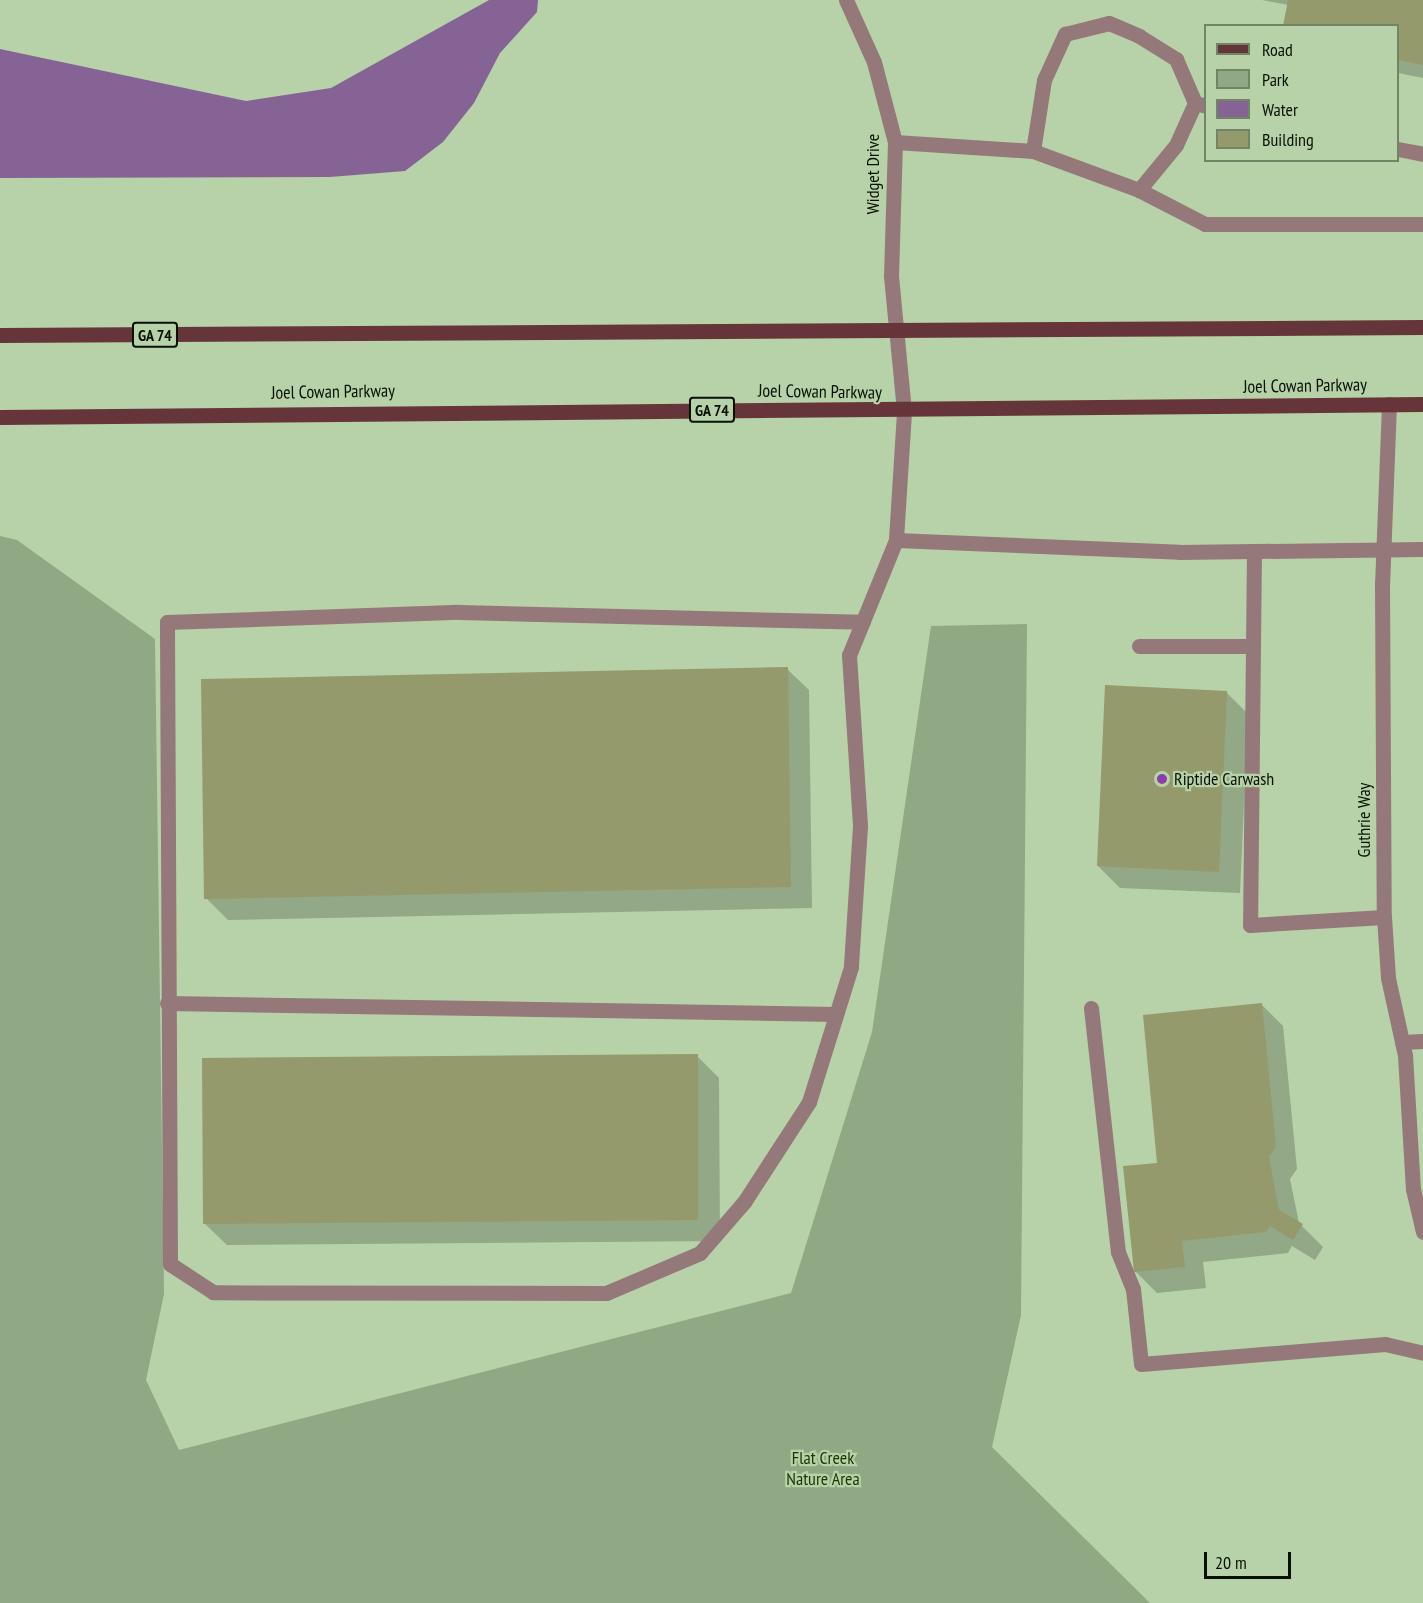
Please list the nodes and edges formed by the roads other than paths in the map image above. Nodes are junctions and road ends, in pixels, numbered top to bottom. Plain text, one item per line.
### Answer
1 (846, 0) edge
2 (1200, 105) edge
3 (895, 141) junction
4 (1399, 149) edge
5 (1033, 151) junction
6 (1423, 154) edge
7 (1139, 190) junction
8 (1423, 224) edge
9 (1423, 327) edge
10 (896, 333) junction
11 (0, 335) edge
12 (1389, 404) junction
13 (1423, 404) edge
14 (904, 412) junction
15 (0, 417) edge
16 (896, 540) junction
17 (1383, 548) junction
18 (1423, 549) edge
19 (1254, 551) junction
20 (863, 622) junction
21 (1139, 646) dead end
22 (1251, 646) junction
23 (1384, 917) junction
24 (167, 1004) junction
25 (1091, 1008) dead end
26 (836, 1014) junction
27 (1423, 1041) edge
28 (1402, 1042) junction
29 (1423, 1232) edge
30 (1423, 1353) edge

1 - 3 street, Widget Drive
2 - 5 street
2 - 7 street
3 - 5 street
3 - 10 street, Widget Drive
4 - 6 street
5 - 7 street
7 - 8 street
9 - 10 main road, GA 74
10 - 11 main road, GA 74
10 - 14 street, Widget Drive
12 - 13 main road, Joel Cowan Parkway / GA 74
12 - 14 main road, Joel Cowan Parkway / GA 74
12 - 17 street, Guthrie Way
14 - 15 main road, Joel Cowan Parkway / GA 74
14 - 16 street, Widget Drive
16 - 19 street
16 - 20 street, Widget Drive
17 - 18 street
17 - 19 street
17 - 23 street, Guthrie Way
19 - 22 street
20 - 24 street
20 - 26 street, Widget Drive
21 - 22 street
22 - 23 street
23 - 28 street, Guthrie Way
24 - 26 street
24 - 26 street, Widget Drive
25 - 30 street
27 - 28 street
28 - 29 street, Guthrie Way

